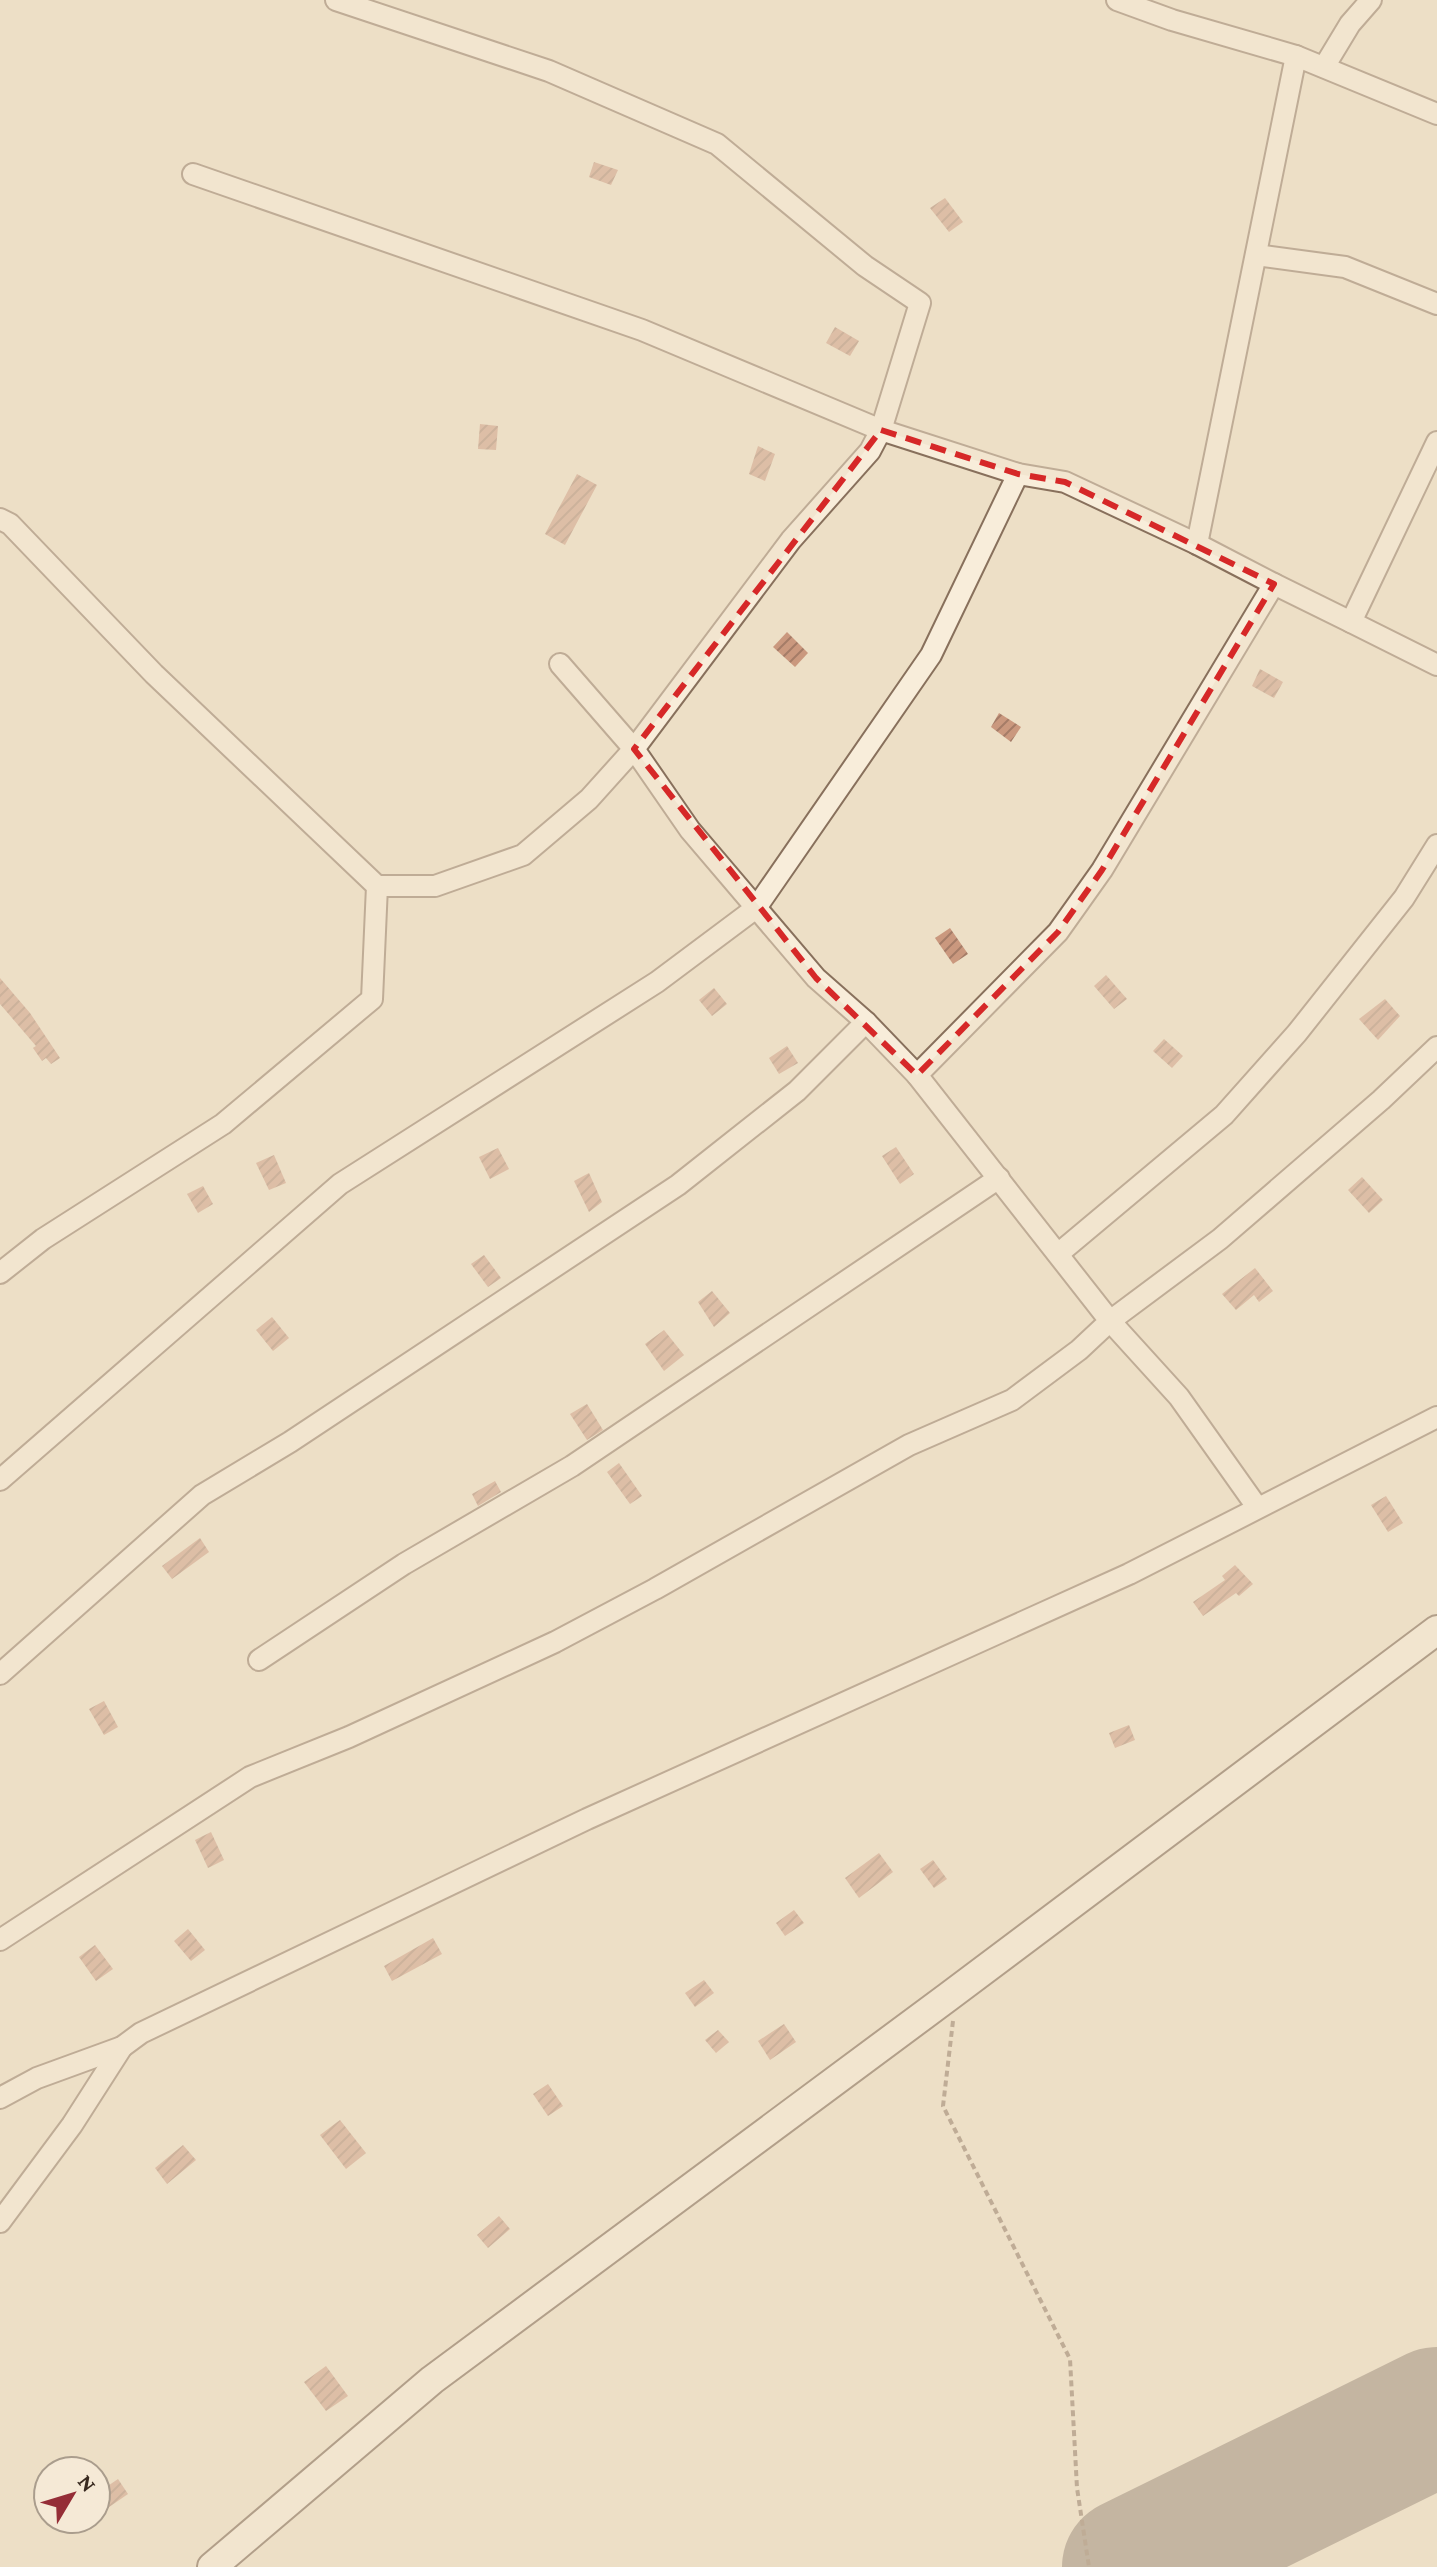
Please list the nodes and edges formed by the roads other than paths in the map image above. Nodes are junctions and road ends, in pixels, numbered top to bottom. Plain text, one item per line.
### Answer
1 (336, 0) edge
2 (1117, 0) edge
3 (1371, 0) edge
4 (1296, 56) junction
5 (1324, 67) junction
6 (1437, 114) edge
7 (193, 174) dead end
8 (1256, 255) junction
9 (1437, 304) edge
10 (881, 430) junction
11 (1437, 442) edge
12 (1018, 474) junction
13 (0, 519) edge
14 (1197, 544) junction
15 (1274, 584) junction
16 (1351, 622) junction
17 (560, 664) dead end
18 (1437, 665) edge
19 (634, 749) junction
20 (1437, 845) edge
21 (377, 886) junction
22 (756, 908) junction
23 (866, 1022) junction
24 (1437, 1047) edge
25 (917, 1075) junction
26 (999, 1178) junction
27 (1058, 1254) junction
28 (0, 1273) edge
29 (1110, 1321) junction
30 (1437, 1417) edge
31 (0, 1480) edge
32 (1257, 1507) junction
33 (1437, 1630) edge
34 (259, 1660) dead end
35 (0, 1674) edge
36 (0, 1940) edge
37 (122, 2047) junction
38 (0, 2098) edge
39 (0, 2222) edge
40 (212, 2567) edge

1 - 10 street
2 - 4 street
3 - 5 street
4 - 5 street
4 - 8 street
5 - 6 street
7 - 10 street
8 - 9 street
8 - 14 street
10 - 12 street
10 - 19 street
11 - 16 street
12 - 14 street
12 - 22 street
13 - 21 street
14 - 15 street
15 - 16 street
15 - 25 street
16 - 18 street
17 - 19 street
19 - 21 street
19 - 22 street
20 - 27 street
21 - 28 street
22 - 23 street
22 - 31 street
23 - 25 street
23 - 35 street
24 - 29 street
25 - 26 street
26 - 27 street
26 - 34 street
27 - 29 street
29 - 32 street
29 - 36 street
30 - 32 street
32 - 37 street
33 - 40 main road
37 - 38 street
37 - 39 street

